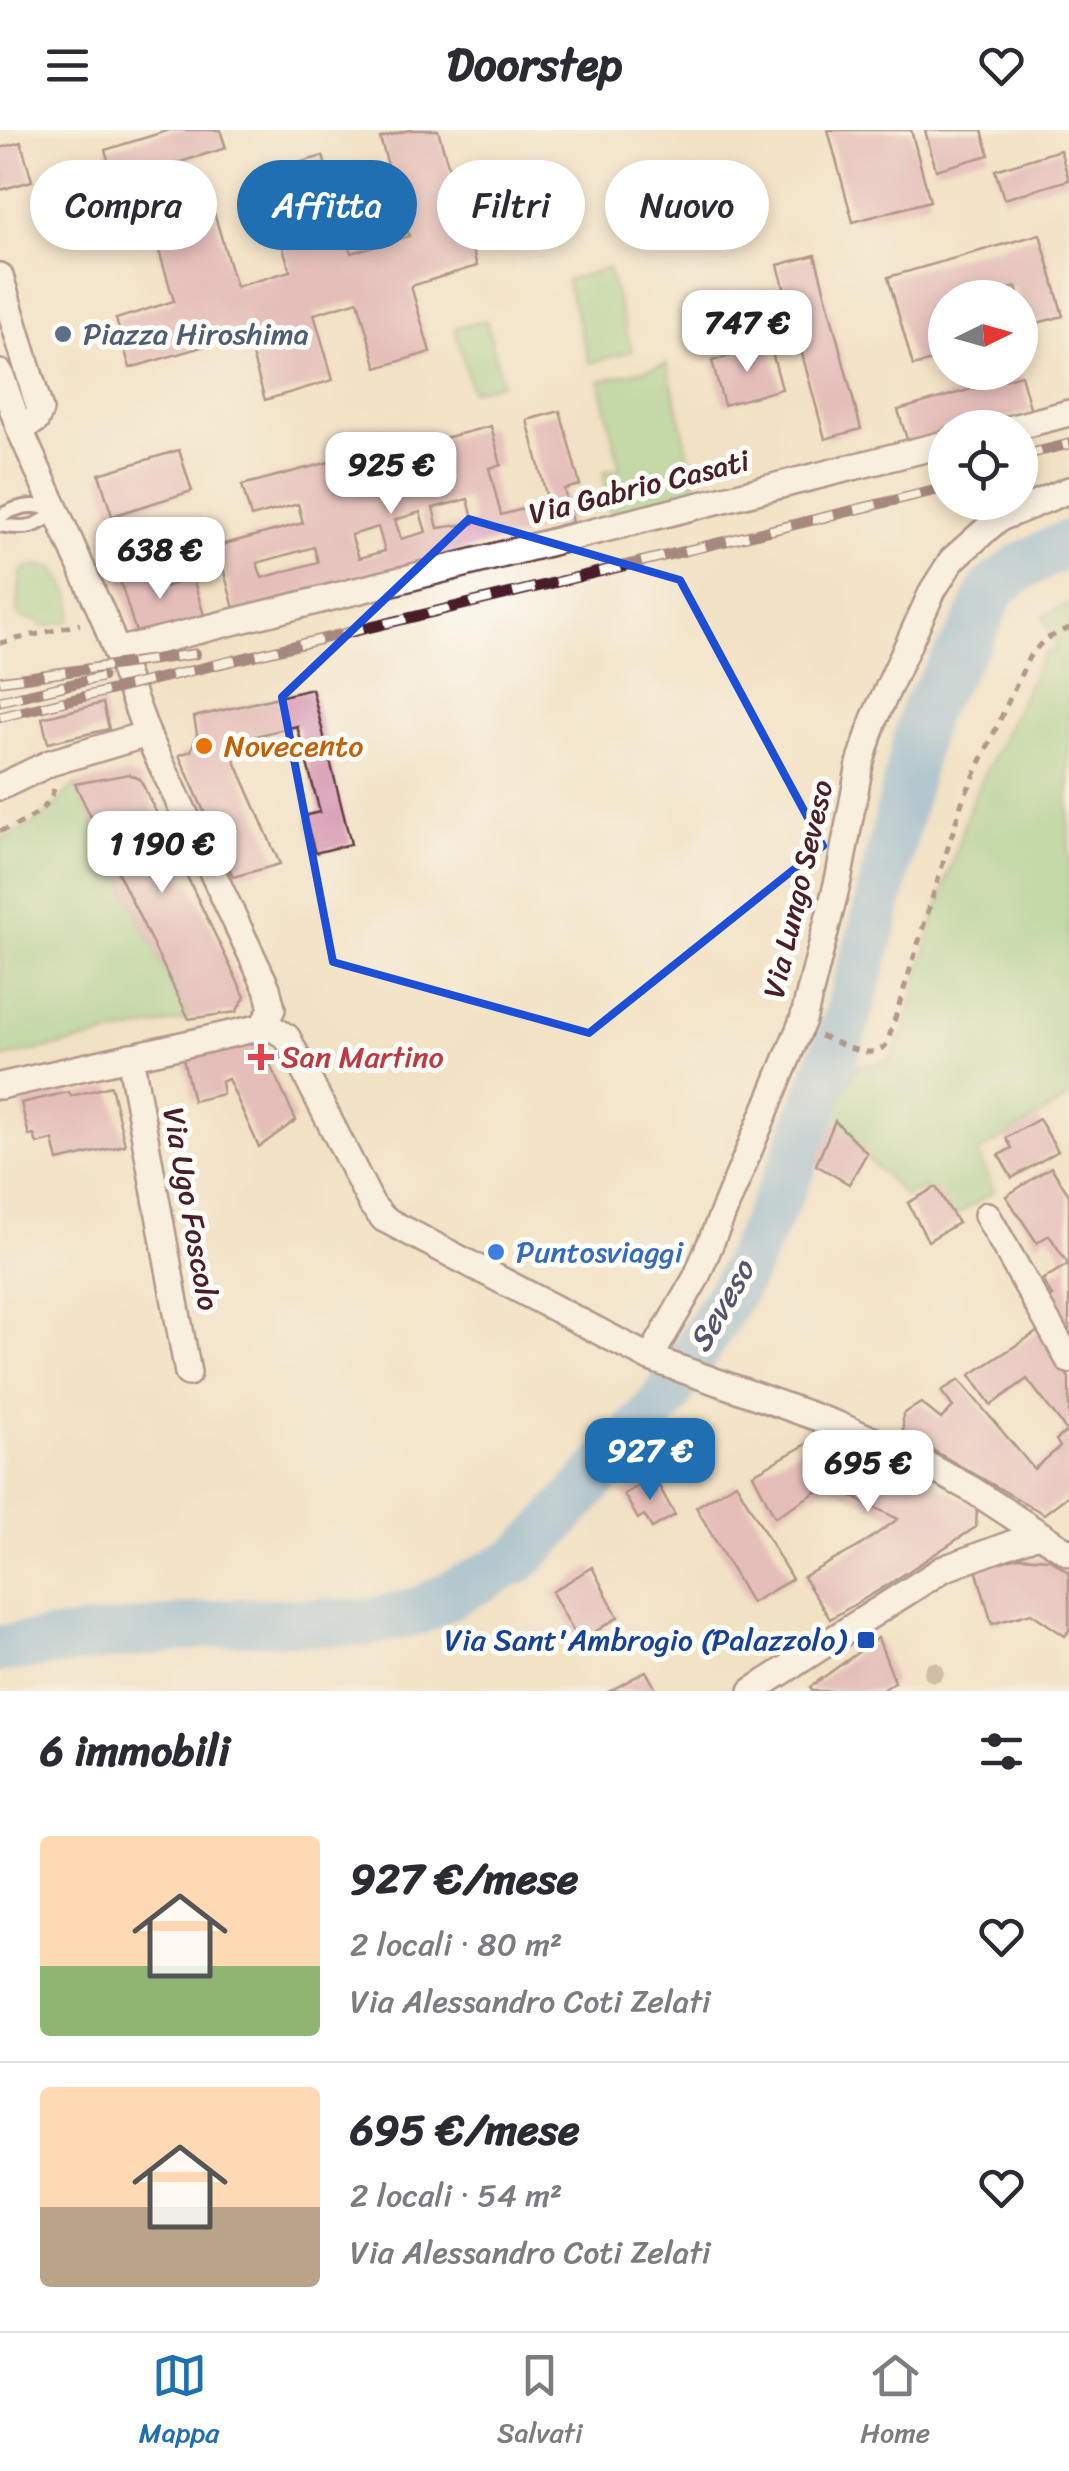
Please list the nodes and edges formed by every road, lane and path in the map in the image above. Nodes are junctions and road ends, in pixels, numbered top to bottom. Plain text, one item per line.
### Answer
1 (0, 276) edge
2 (0, 372) edge
3 (1069, 413) edge
4 (1038, 421) edge
5 (20, 430) junction
6 (928, 448) edge
7 (1069, 490) edge
8 (55, 511) junction
9 (0, 516) edge
10 (0, 525) edge
11 (104, 618) junction
12 (1069, 628) edge
13 (0, 644) edge
14 (116, 651) junction
15 (148, 734) junction
16 (50, 763) junction
17 (0, 787) edge
18 (0, 831) edge
19 (262, 1026) junction
20 (816, 1035) dead end
21 (130, 1056) junction
22 (0, 1086) edge
23 (987, 1215) dead end
24 (1069, 1360) edge
25 (656, 1361) junction
26 (188, 1373) dead end
27 (1057, 1540) edge
28 (752, 1691) edge

1 - 5 street
2 - 5 street
3 - 4 street
5 - 8 street
6 - 14 street, Via Gabrio Casati
7 - 25 street, Via Lungo Seveso
8 - 9 lane
8 - 10 lane
8 - 11 street
11 - 13 path
11 - 14 street
12 - 20 path
14 - 15 street
15 - 16 street
15 - 19 street
16 - 17 street
16 - 18 path
19 - 21 street
19 - 25 street
21 - 22 street
21 - 26 street, Via Ugo Foscolo
23 - 24 street
25 - 27 street
27 - 28 street

